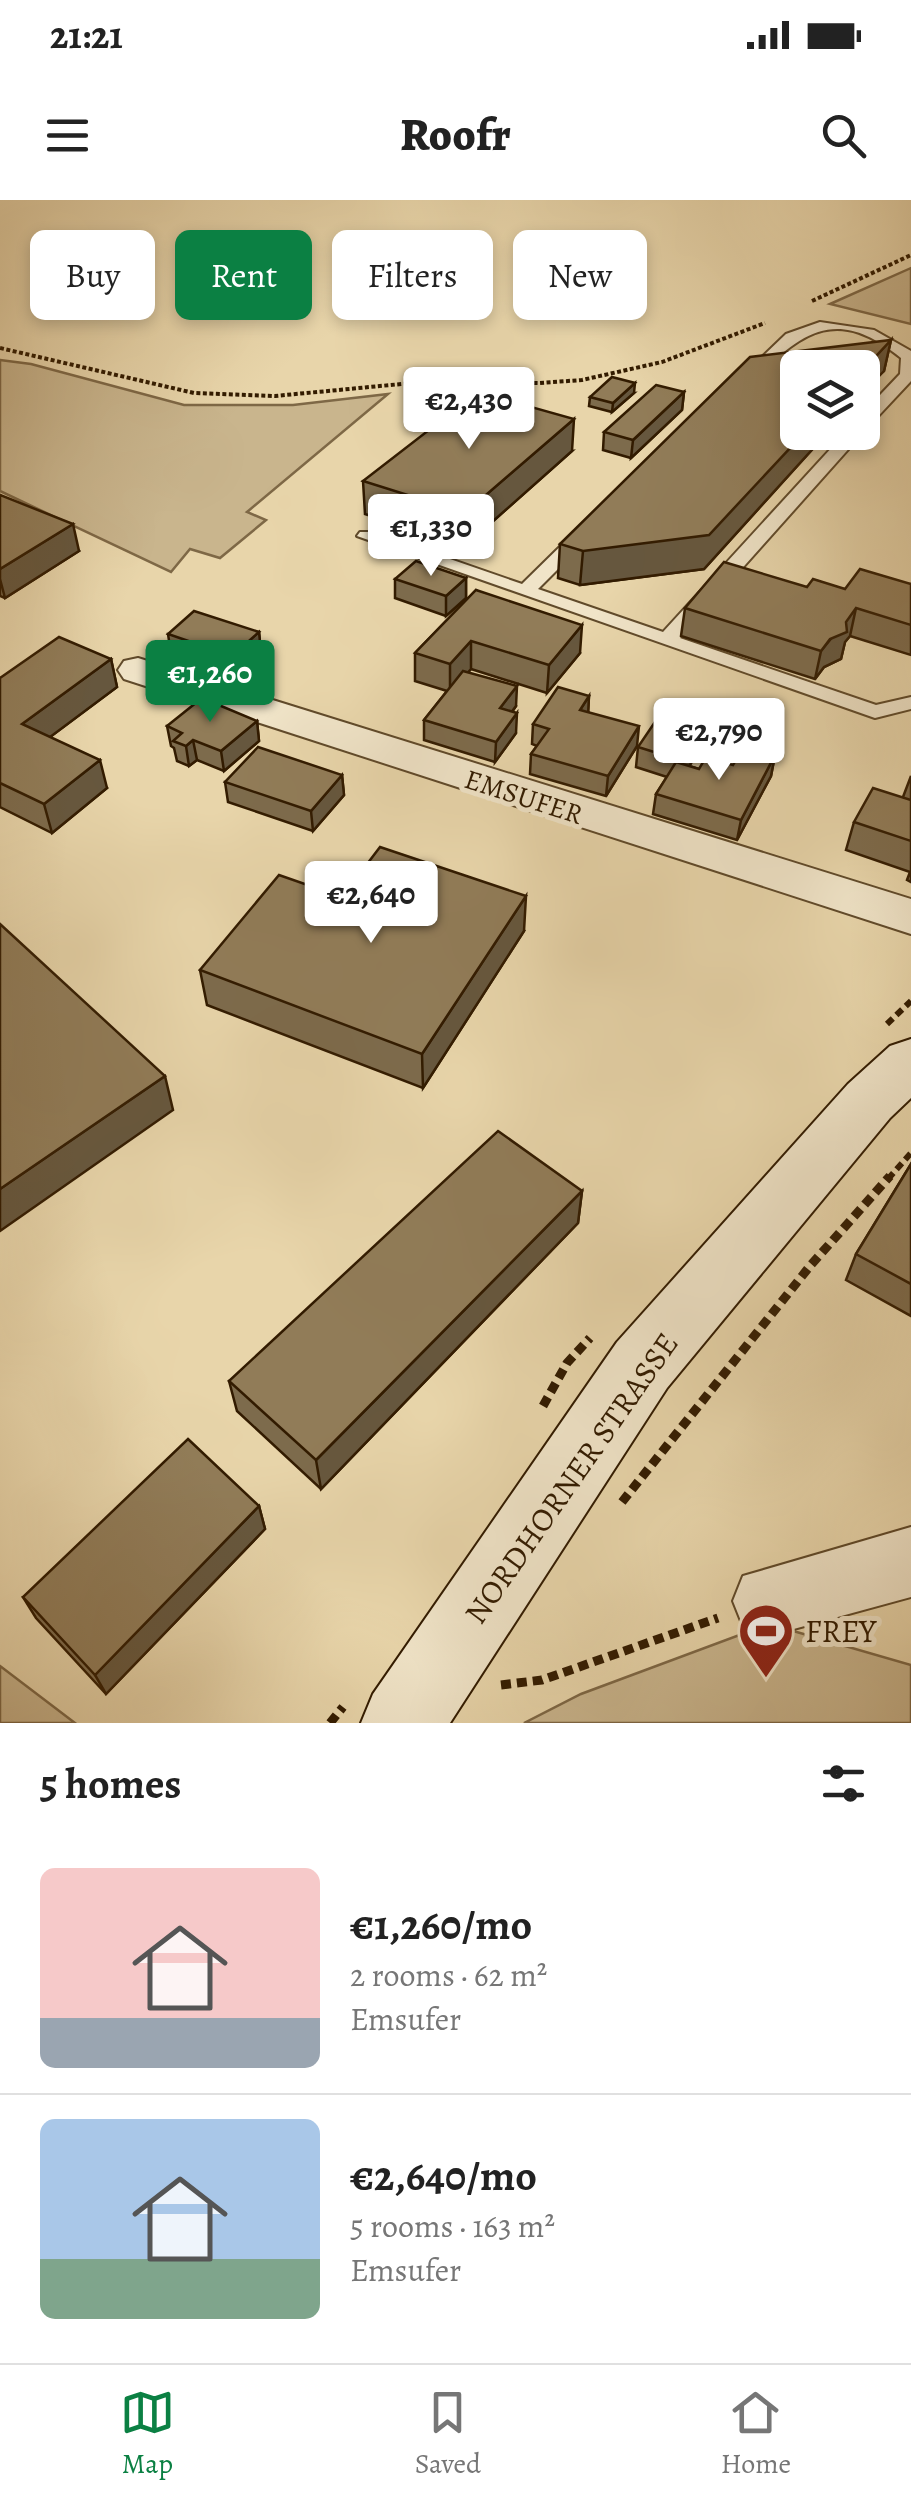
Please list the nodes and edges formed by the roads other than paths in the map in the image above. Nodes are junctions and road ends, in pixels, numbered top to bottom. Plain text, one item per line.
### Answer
1 (737, 388) edge
2 (880, 405) edge
3 (838, 450) edge
4 (594, 524) edge
5 (366, 536) dead end
6 (525, 591) junction
7 (667, 640) junction
8 (138, 670) dead end
9 (911, 703) edge
10 (911, 917) edge
11 (911, 1062) edge
12 (911, 1562) edge
13 (768, 1601) road end
14 (402, 1723) edge

1 - 2 lane
3 - 7 lane
4 - 6 lane
5 - 6 lane
6 - 7 lane
7 - 9 lane
8 - 10 street, EMSUFER
11 - 14 main road, NORDHORNER STRASSE
12 - 13 street

